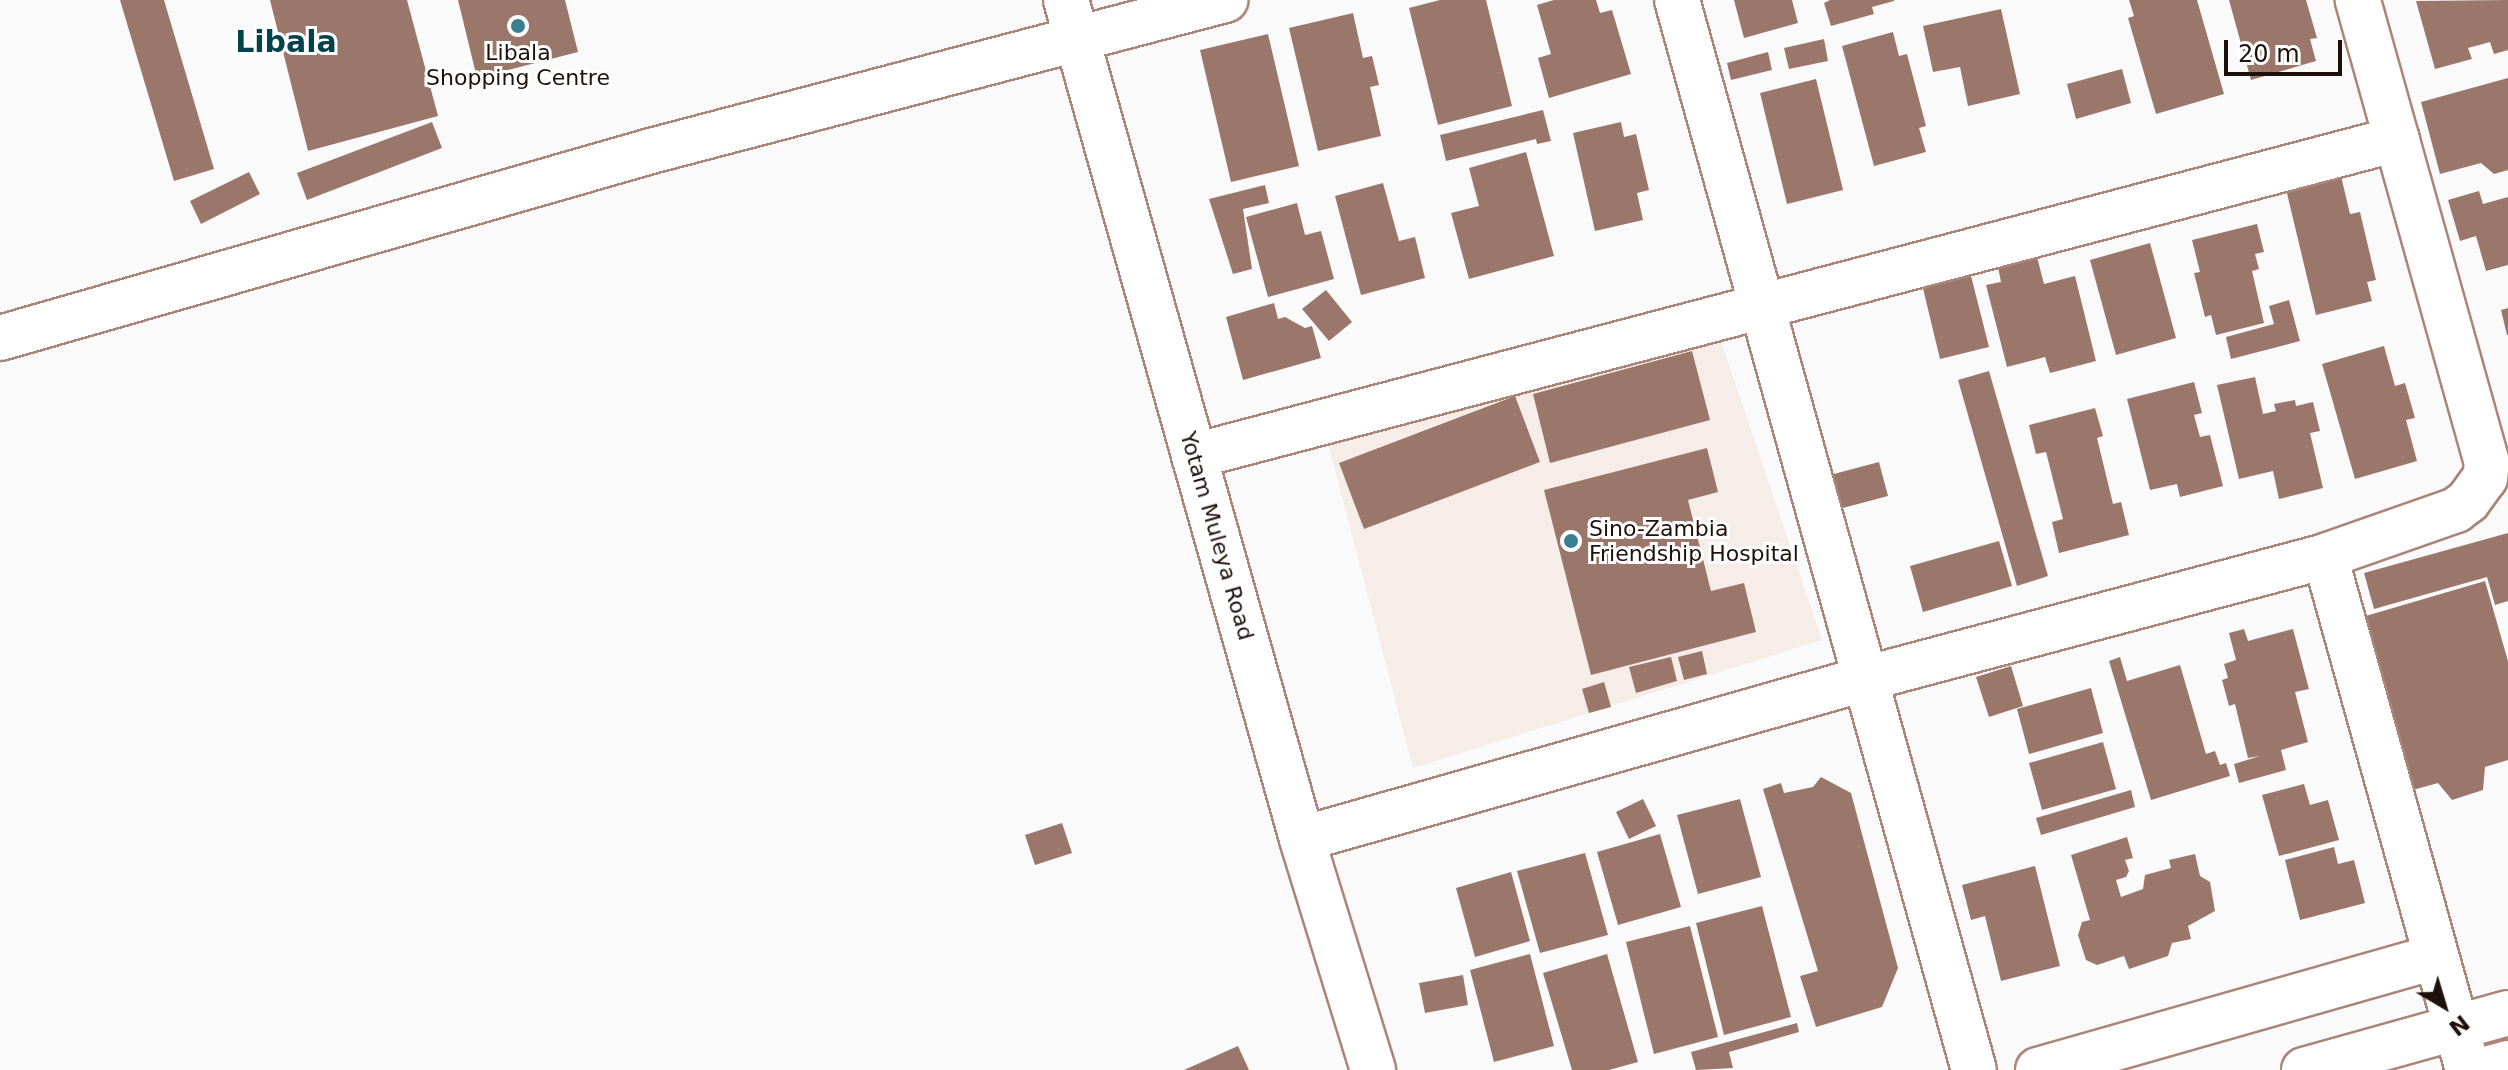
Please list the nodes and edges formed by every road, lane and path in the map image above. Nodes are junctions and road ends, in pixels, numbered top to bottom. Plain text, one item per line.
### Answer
1 (1225, 0) edge
2 (1677, 0) edge
3 (2358, 0) edge
4 (1072, 20) edge
5 (2397, 139) junction
6 (1762, 308) junction
7 (0, 338) edge
8 (1194, 456) junction
9 (2325, 556) junction
10 (1864, 679) junction
11 (1302, 839) junction
12 (2435, 957) junction
13 (2508, 1013) edge
14 (2456, 1028) junction
15 (2508, 1063) edge
16 (1373, 1070) edge
17 (1974, 1070) edge
18 (2038, 1070) edge
19 (2304, 1070) edge
20 (2468, 1070) edge
21 (2482, 1070) edge

1 - 4 street
2 - 6 street
3 - 5 street
4 - 7 street
4 - 8 street, Yotam Muleya Road
5 - 6 street
5 - 9 street
6 - 8 street
6 - 10 street
8 - 11 street, Yotam Muleya Road
9 - 10 street
9 - 12 street
10 - 11 street
10 - 17 street
11 - 16 street, Yotam Muleya Road
12 - 14 street
12 - 18 street
13 - 14 street
14 - 19 street
14 - 20 street
15 - 21 street

